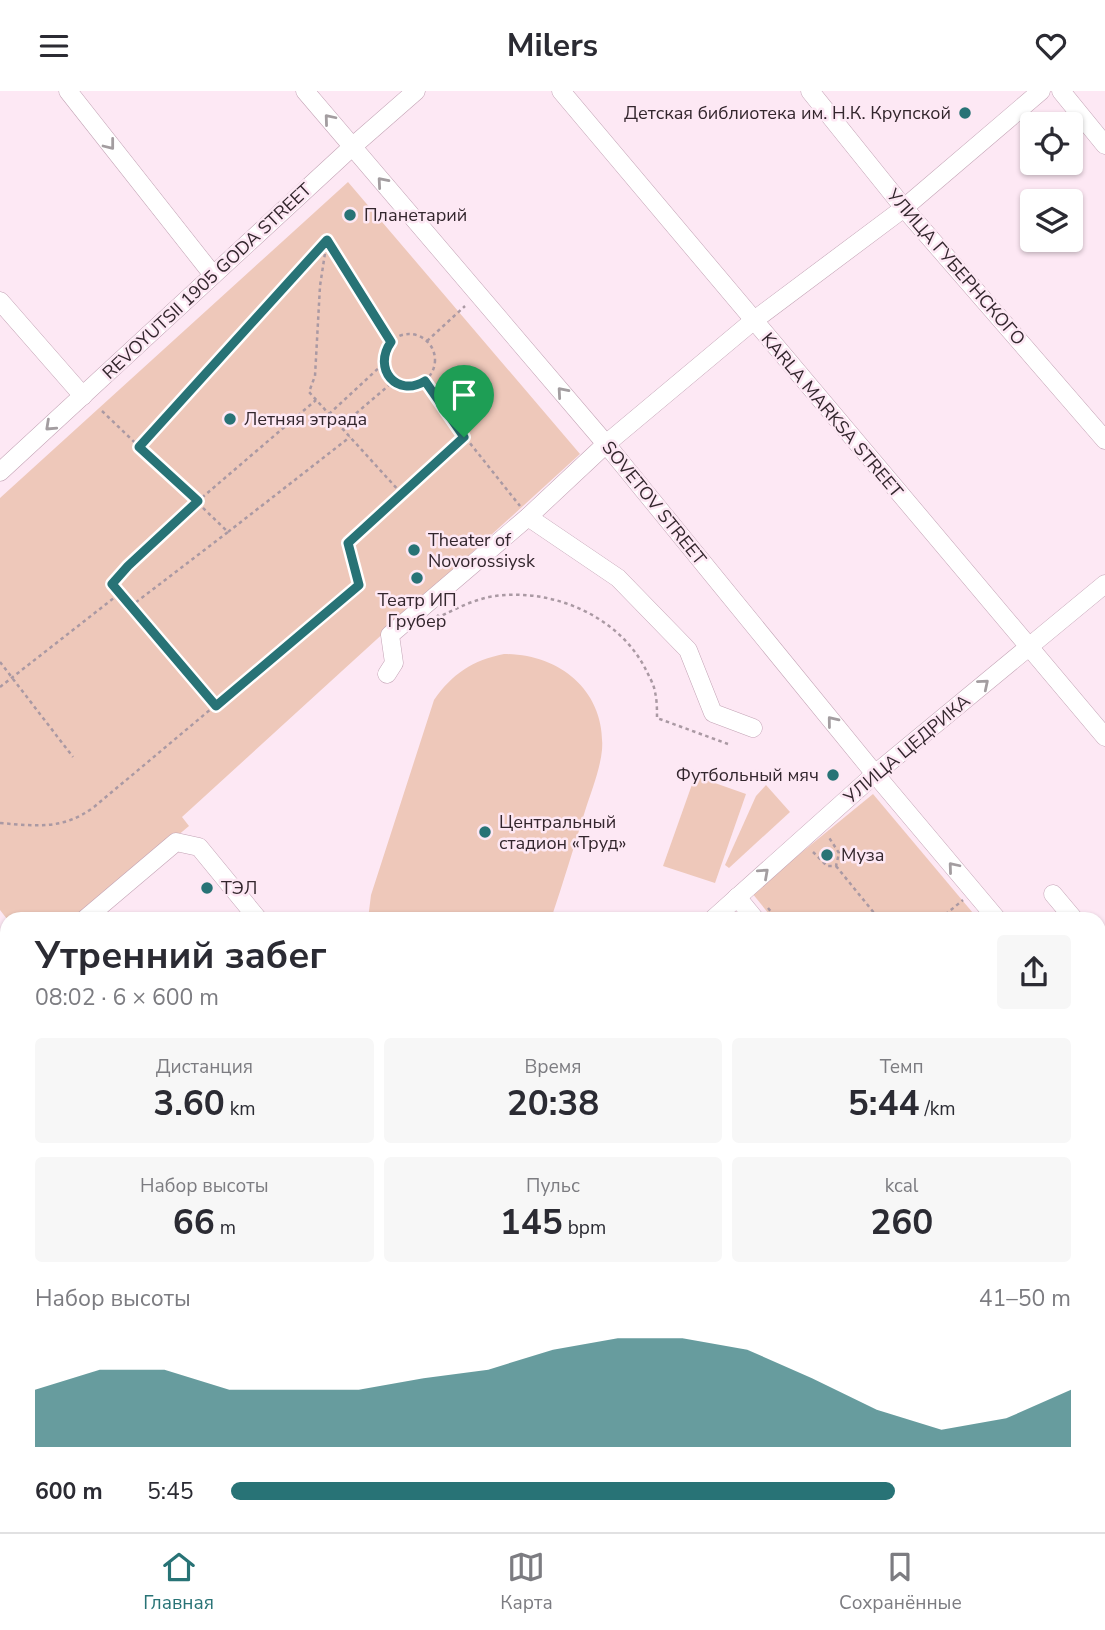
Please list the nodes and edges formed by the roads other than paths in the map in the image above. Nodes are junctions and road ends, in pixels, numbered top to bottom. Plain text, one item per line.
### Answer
1 (68, 91) edge
2 (305, 91) edge
3 (416, 91) edge
4 (561, 91) edge
5 (810, 91) edge
6 (1041, 91) edge
7 (1061, 91) edge
8 (1105, 145) edge
9 (352, 147) junction
10 (904, 208) junction
11 (214, 275) junction
12 (0, 301) edge
13 (753, 321) junction
14 (83, 396) junction
15 (1105, 440) edge
16 (606, 444) junction
17 (0, 473) edge
18 (528, 517) junction
19 (1105, 584) edge
20 (1029, 647) junction
21 (387, 674) dead end
22 (753, 728) dead end
23 (1105, 737) edge
24 (875, 774) junction
25 (1053, 894) dead end
26 (737, 897) junction
27 (93, 912) edge
28 (252, 912) edge
29 (721, 912) edge
30 (749, 912) edge
31 (992, 912) edge
32 (1068, 912) edge

1 -> 11 street
9 -> 2 street, SOVETOV STREET
3 - 9 street, REVOYUTSII 1905 GODA STREET
4 - 13 street, KARLA MARKSA STREET
5 - 10 street, УЛИЦА ГУБЕРНСКОГО
6 - 10 street
7 - 8 street
9 - 11 street, REVOYUTSII 1905 GODA STREET
16 -> 9 street, SOVETOV STREET
10 - 13 street
10 - 15 street, УЛИЦА ГУБЕРНСКОГО
11 - 14 street, REVOYUTSII 1905 GODA STREET
12 - 14 street
13 - 16 street
13 - 20 street, KARLA MARKSA STREET
14 -> 17 street, REVOYUTSII 1905 GODA STREET
16 - 18 street
24 -> 16 street, SOVETOV STREET
18 - 21 street
18 - 22 street
19 - 20 street, УЛИЦА ЦЕДРИКА
20 - 23 street, KARLA MARKSA STREET
24 -> 20 street, УЛИЦА ЦЕДРИКА
26 -> 24 street, УЛИЦА ЦЕДРИКА
31 -> 24 street, SOVETOV STREET
25 - 32 street
26 - 29 street, УЛИЦА ЦЕДРИКА
26 - 30 street
27 - 28 street

